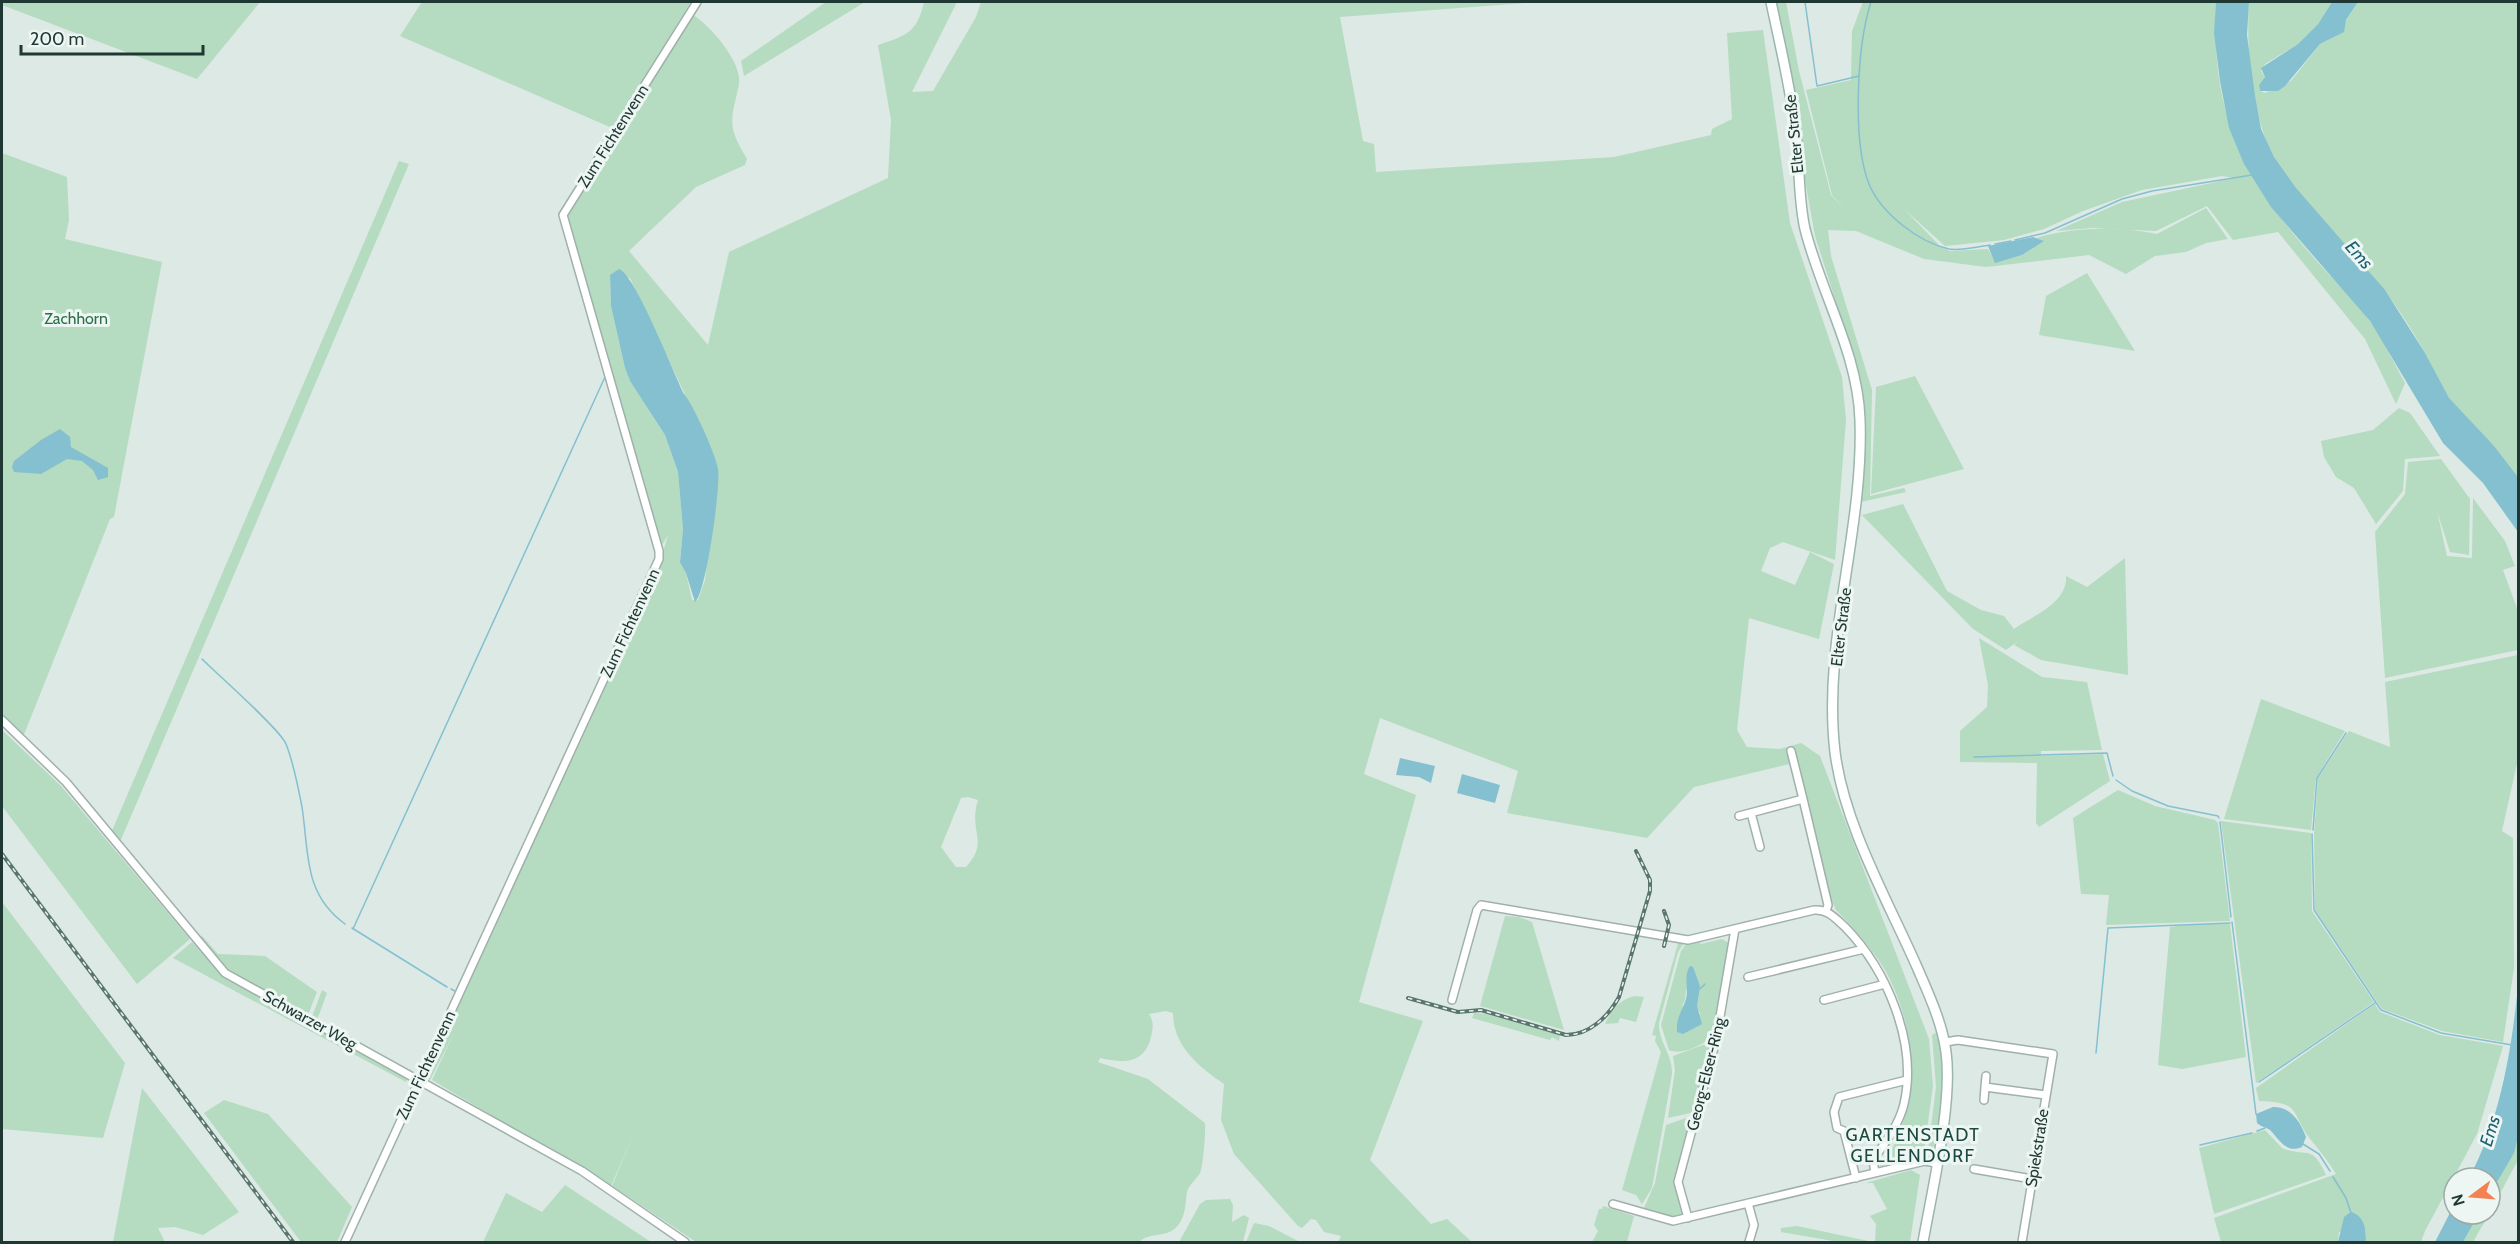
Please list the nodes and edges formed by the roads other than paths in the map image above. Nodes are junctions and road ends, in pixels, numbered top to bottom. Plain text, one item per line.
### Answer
1 (698, 2) edge
2 (1771, 2) edge
3 (2, 720) edge
4 (1791, 751) dead end
5 (1803, 799) junction
6 (1751, 813) junction
7 (1739, 816) dead end
8 (1760, 847) dead end
9 (1826, 911) junction
10 (1735, 929) junction
11 (1864, 949) junction
12 (1748, 977) dead end
13 (1885, 984) junction
14 (1452, 1000) dead end
15 (1824, 1000) dead end
16 (1945, 1042) junction
17 (1986, 1076) dead end
18 (419, 1080) junction
19 (1906, 1080) junction
20 (1985, 1087) junction
21 (2046, 1095) junction
22 (1984, 1100) dead end
23 (1936, 1163) junction
24 (1974, 1169) dead end
25 (1875, 1173) junction
26 (1856, 1178) junction
27 (2032, 1179) junction
28 (1748, 1203) junction
29 (1613, 1204) dead end
30 (1688, 1218) junction
31 (345, 1242) edge
32 (685, 1242) edge
33 (1749, 1242) edge
34 (1923, 1242) edge
35 (2022, 1242) edge

1 - 18 street, Zum Fichtenvenn
2 - 16 main road, Elter Straße
3 - 18 street, Schwarzer Weg
4 - 5 street
5 - 6 street
5 - 9 street
6 - 7 street
6 - 8 street
9 - 10 street
9 - 11 street
10 - 14 street
10 - 30 street, Georg-Elser-Ring
11 - 12 street
11 - 13 street
13 - 15 street
13 - 19 street
16 - 21 street, Spiekstraße
16 - 23 main road, Elter Straße
17 - 20 street
18 - 31 street, Zum Fichtenvenn
18 - 32 street, Schwarzer Weg
19 - 25 street
19 - 26 street
20 - 21 street
20 - 22 street
21 - 27 street, Spiekstraße
23 - 25 street
23 - 34 main road, Elter Straße
24 - 27 street
25 - 26 street
26 - 28 street
27 - 35 street, Spiekstraße
28 - 30 street
28 - 33 street
29 - 30 street

